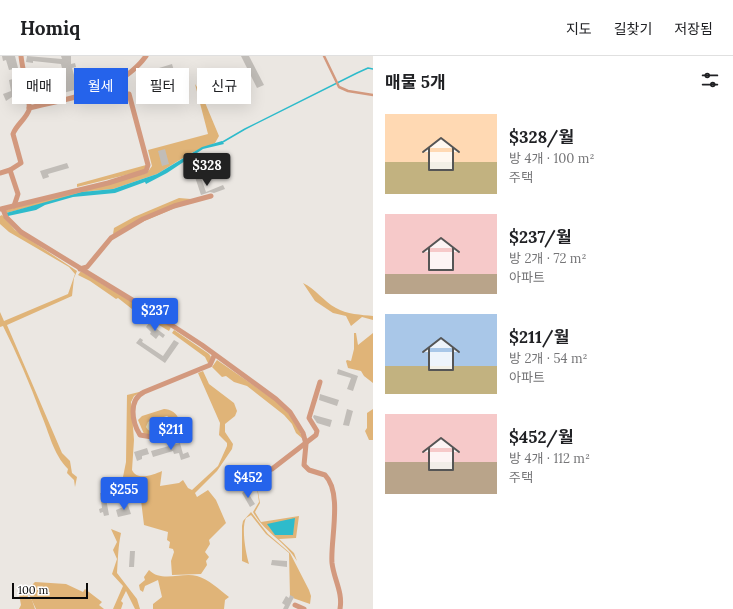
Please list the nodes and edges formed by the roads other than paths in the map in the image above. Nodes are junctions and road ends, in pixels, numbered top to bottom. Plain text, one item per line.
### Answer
1 (21, 56) edge
2 (146, 56) edge
3 (324, 56) edge
4 (128, 94) dead end
5 (373, 95) edge
6 (29, 108) junction
7 (10, 170) junction
8 (0, 173) edge
9 (211, 196) dead end
10 (14, 206) junction
11 (3, 212) edge
12 (80, 269) junction
13 (214, 356) junction
14 (320, 382) dead end
15 (174, 440) dead end
16 (306, 444) junction
17 (266, 471) dead end
18 (295, 605) dead end
19 (304, 609) edge
20 (340, 609) edge

1 - 6 street
2 - 6 street
3 - 5 lane
4 - 10 street
6 - 7 street
7 - 8 street
7 - 10 street
9 - 12 street
10 - 11 street
11 - 12 street
12 - 13 street
13 - 15 street
13 - 16 street
14 - 16 street
16 - 17 street
16 - 20 street
18 - 19 street

